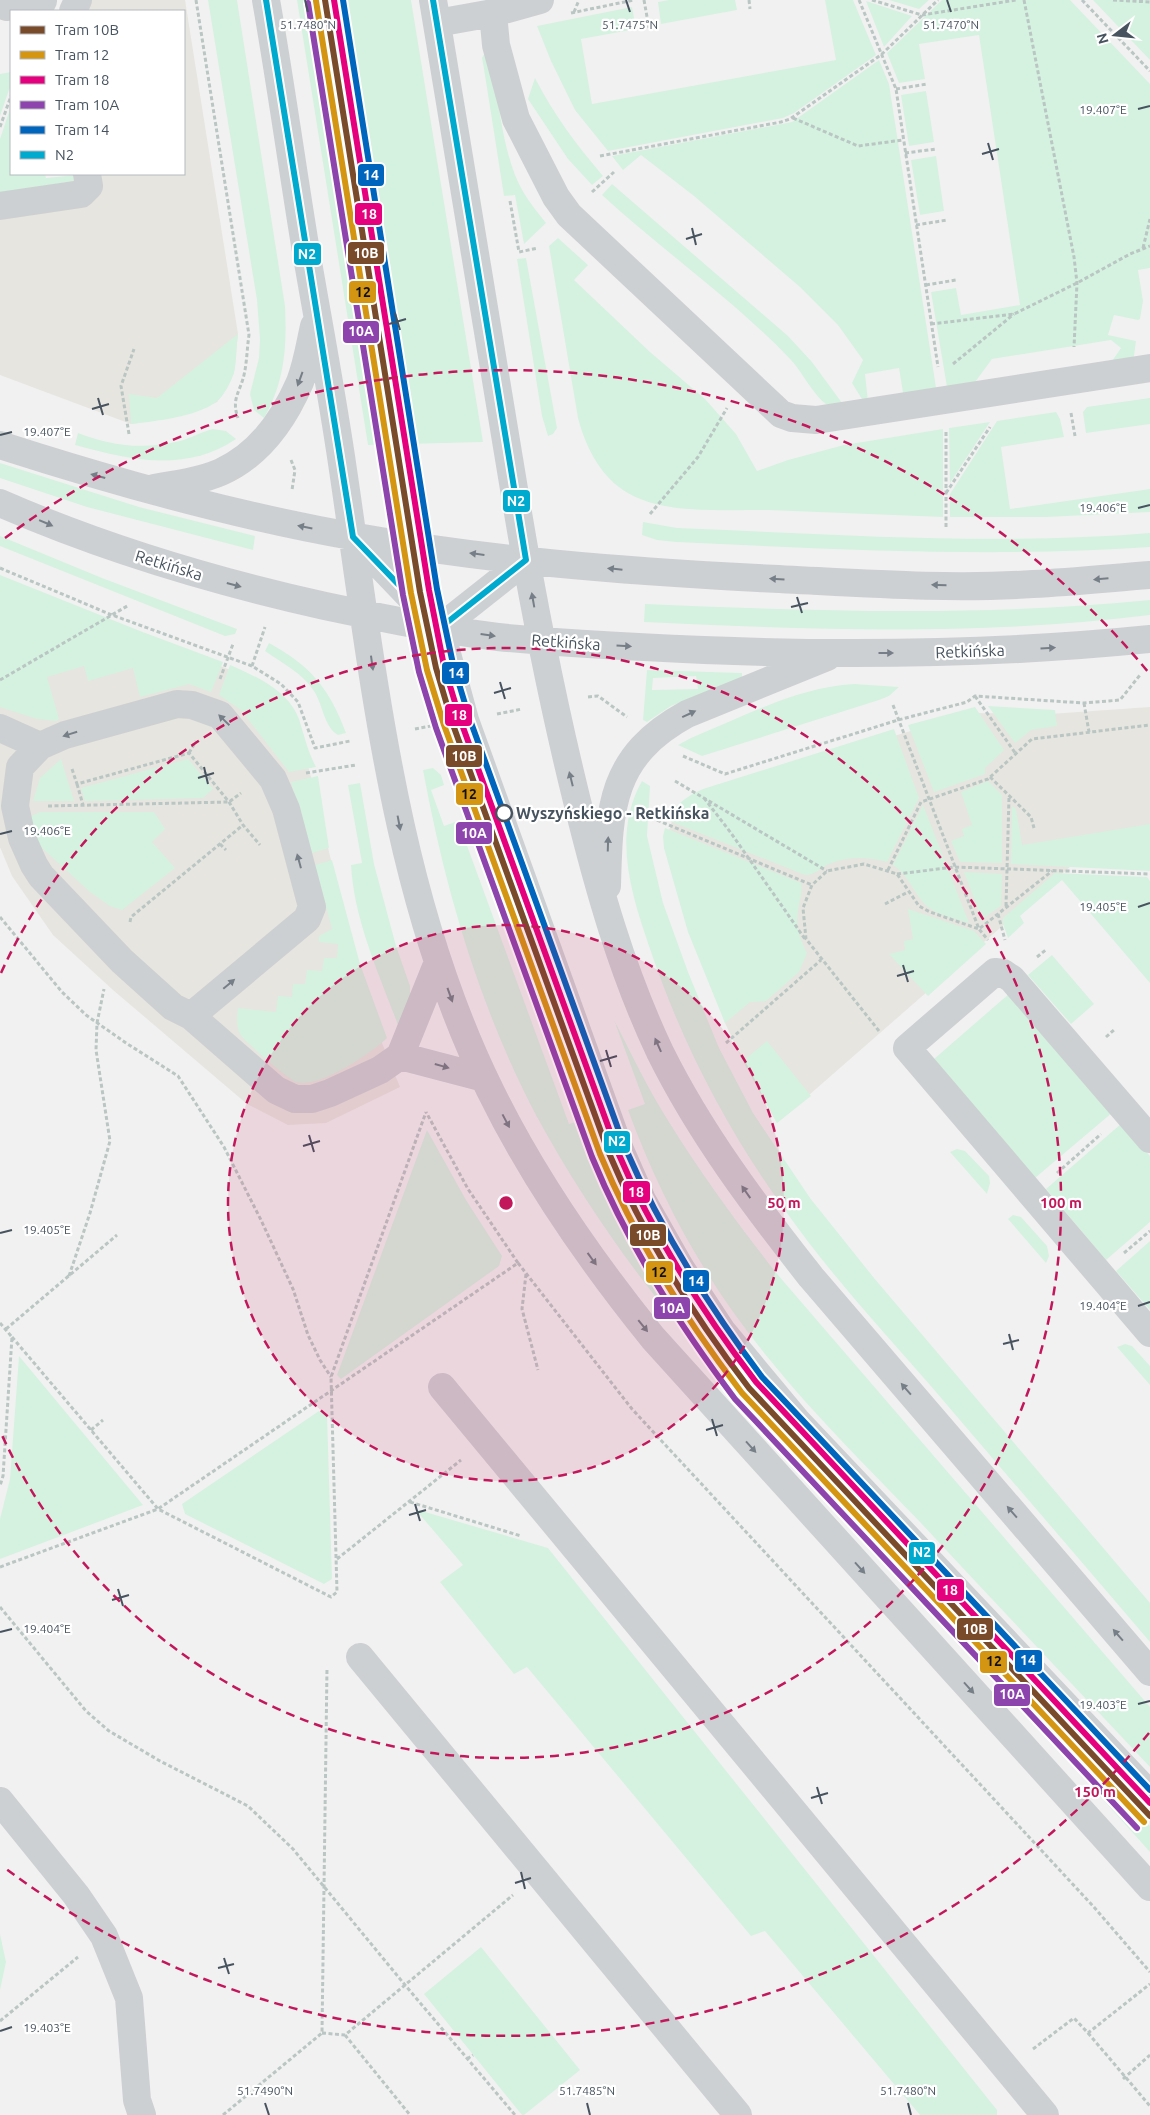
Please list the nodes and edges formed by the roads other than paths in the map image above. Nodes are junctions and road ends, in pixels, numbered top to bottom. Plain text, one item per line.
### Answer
1 (266, 0) edge
2 (540, 0) edge
3 (43, 2) dead end
4 (0, 5) edge
5 (435, 11) edge
6 (493, 12) junction
7 (87, 175) edge
8 (0, 206) edge
9 (317, 315) junction
10 (1150, 368) edge
11 (0, 445) edge
12 (145, 489) junction
13 (0, 504) edge
14 (353, 536) junction
15 (526, 560) junction
16 (1150, 575) edge
17 (365, 614) junction
18 (440, 628) junction
19 (1150, 639) edge
20 (541, 641) junction
21 (837, 653) junction
22 (0, 728) edge
23 (50, 742) junction
24 (606, 910) junction
25 (438, 962) junction
26 (191, 1016) junction
27 (400, 1056) junction
28 (484, 1078) junction
29 (1150, 1140) edge
30 (1150, 1333) edge
31 (442, 1387) dead end
32 (360, 1657) dead end
33 (1150, 1672) edge
34 (1150, 1796) edge
35 (0, 1801) edge
36 (1150, 1887) edge
37 (142, 2115) edge
38 (738, 2115) edge
39 (1045, 2115) edge

1 - 9 street
2 - 6 street
3 - 4 street
5 - 6 street
5 - 15 street
6 - 10 street
7 - 8 street
9 -> 12 street
9 - 14 street
12 -> 11 street
14 -> 12 street
13 -> 17 street, Retkińska
15 -> 14 street
14 - 17 street
14 - 18 street
16 -> 15 street
15 - 18 street
20 -> 15 street
17 - 18 street, Retkińska
17 -> 25 street
18 -> 20 street, Retkińska
18 - 34 street
21 -> 19 street, Retkińska
20 -> 21 street, Retkińska
24 -> 20 street
24 -> 21 street
22 - 23 street
23 - 26 street
26 -> 23 street
33 -> 24 street
25 - 27 street
25 -> 28 street
26 - 27 street
27 -> 28 street
28 -> 36 street
29 - 30 street
31 - 39 street
32 - 38 street
35 - 37 street

